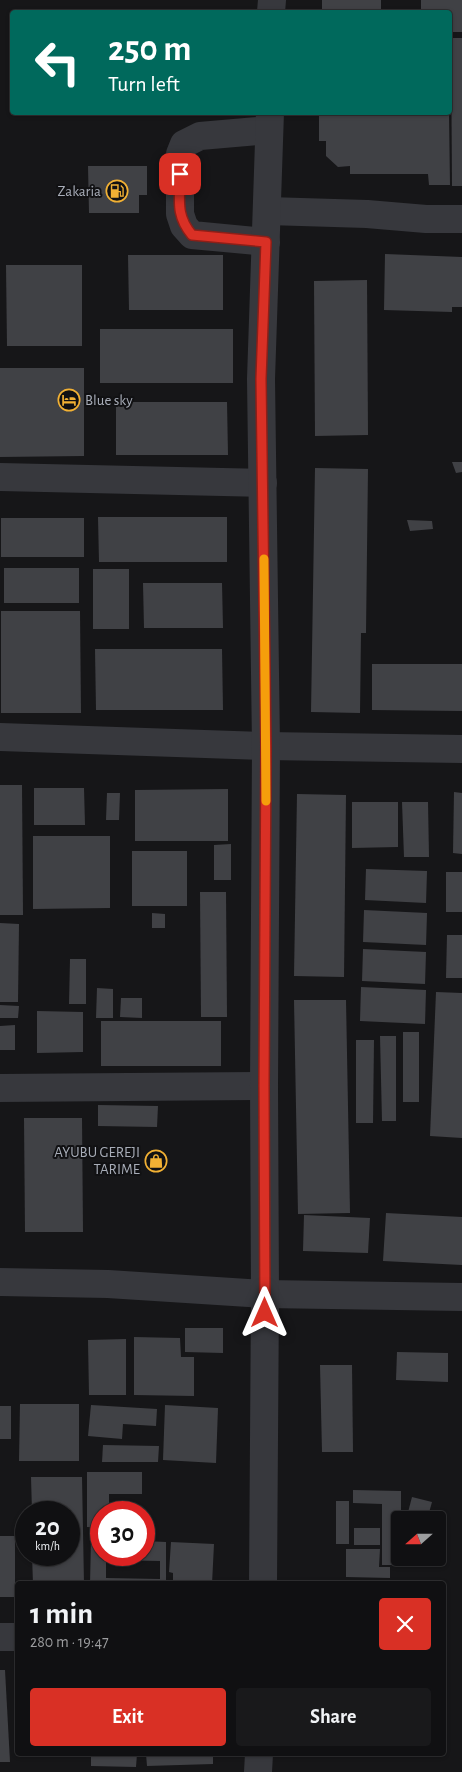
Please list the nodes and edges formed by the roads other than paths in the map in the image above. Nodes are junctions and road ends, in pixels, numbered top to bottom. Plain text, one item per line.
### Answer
1 (269, 121) edge
2 (268, 210) junction
3 (462, 218) edge
4 (266, 242) junction
5 (0, 476) edge
6 (263, 483) junction
7 (0, 737) edge
8 (266, 746) junction
9 (462, 749) edge
10 (264, 1086) junction
11 (0, 1088) edge
12 (0, 1282) edge
13 (265, 1294) junction
14 (462, 1297) edge
15 (263, 1581) edge
16 (15, 1636) edge
17 (0, 1637) edge
18 (259, 1756) edge
19 (258, 1772) edge

1 - 2 street
1 - 4 street
2 - 3 street
2 - 4 street
4 - 6 street
5 - 6 street
6 - 8 street
7 - 8 street
8 - 9 street
8 - 10 street
10 - 11 street
10 - 13 street
12 - 13 street
13 - 14 street
13 - 15 street
16 - 17 street
18 - 19 street

